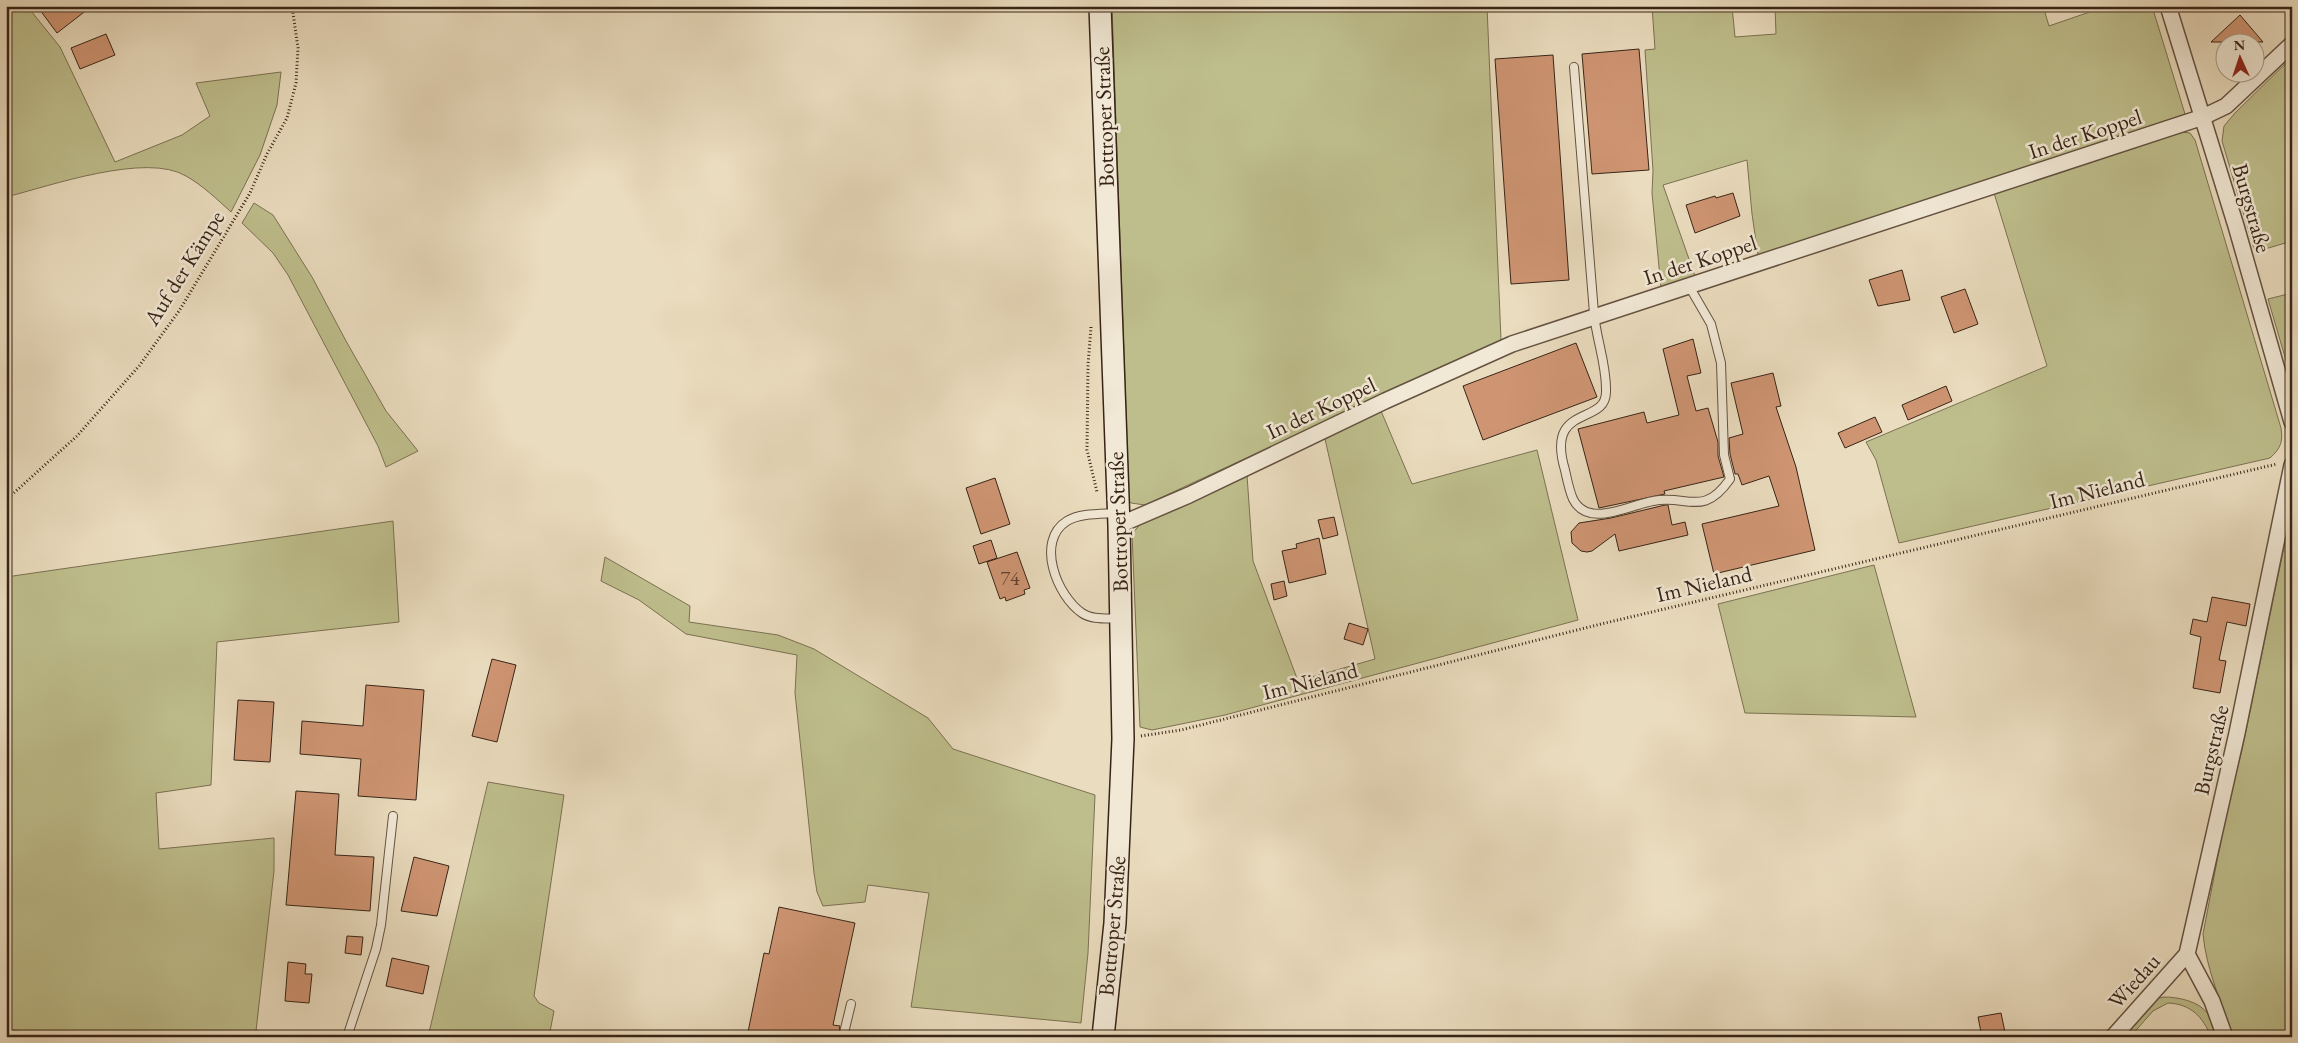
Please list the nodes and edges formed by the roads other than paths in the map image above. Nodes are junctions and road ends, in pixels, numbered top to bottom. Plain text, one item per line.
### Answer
1 (1100, 6) edge
2 (2168, 6) edge
3 (2292, 44) edge
4 (1574, 68) dead end
5 (2203, 117) junction
6 (1689, 286) junction
7 (1594, 317) junction
8 (2292, 422) edge
9 (2288, 463) edge
10 (1118, 519) junction
11 (1120, 618) junction
12 (394, 816) dead end
13 (2187, 954) junction
14 (851, 1004) dead end
15 (347, 1037) edge
16 (843, 1037) edge
17 (1103, 1037) edge
18 (2113, 1037) edge
19 (2225, 1037) edge

1 - 10 main road, Bottroper Straße
2 - 5 street, Burgstraße
3 - 5 street, In der Koppel
4 - 7 lane
5 - 6 street, In der Koppel
5 - 8 street, Burgstraße
6 - 7 street, In der Koppel
6 - 7 lane
7 - 10 street, In der Koppel
9 - 13 street, Burgstraße
10 - 11 main road, Bottroper Straße
10 - 11 lane
11 - 17 main road, Bottroper Straße
12 - 15 lane
13 - 18 street, Wiedau
13 - 19 street
14 - 16 lane

